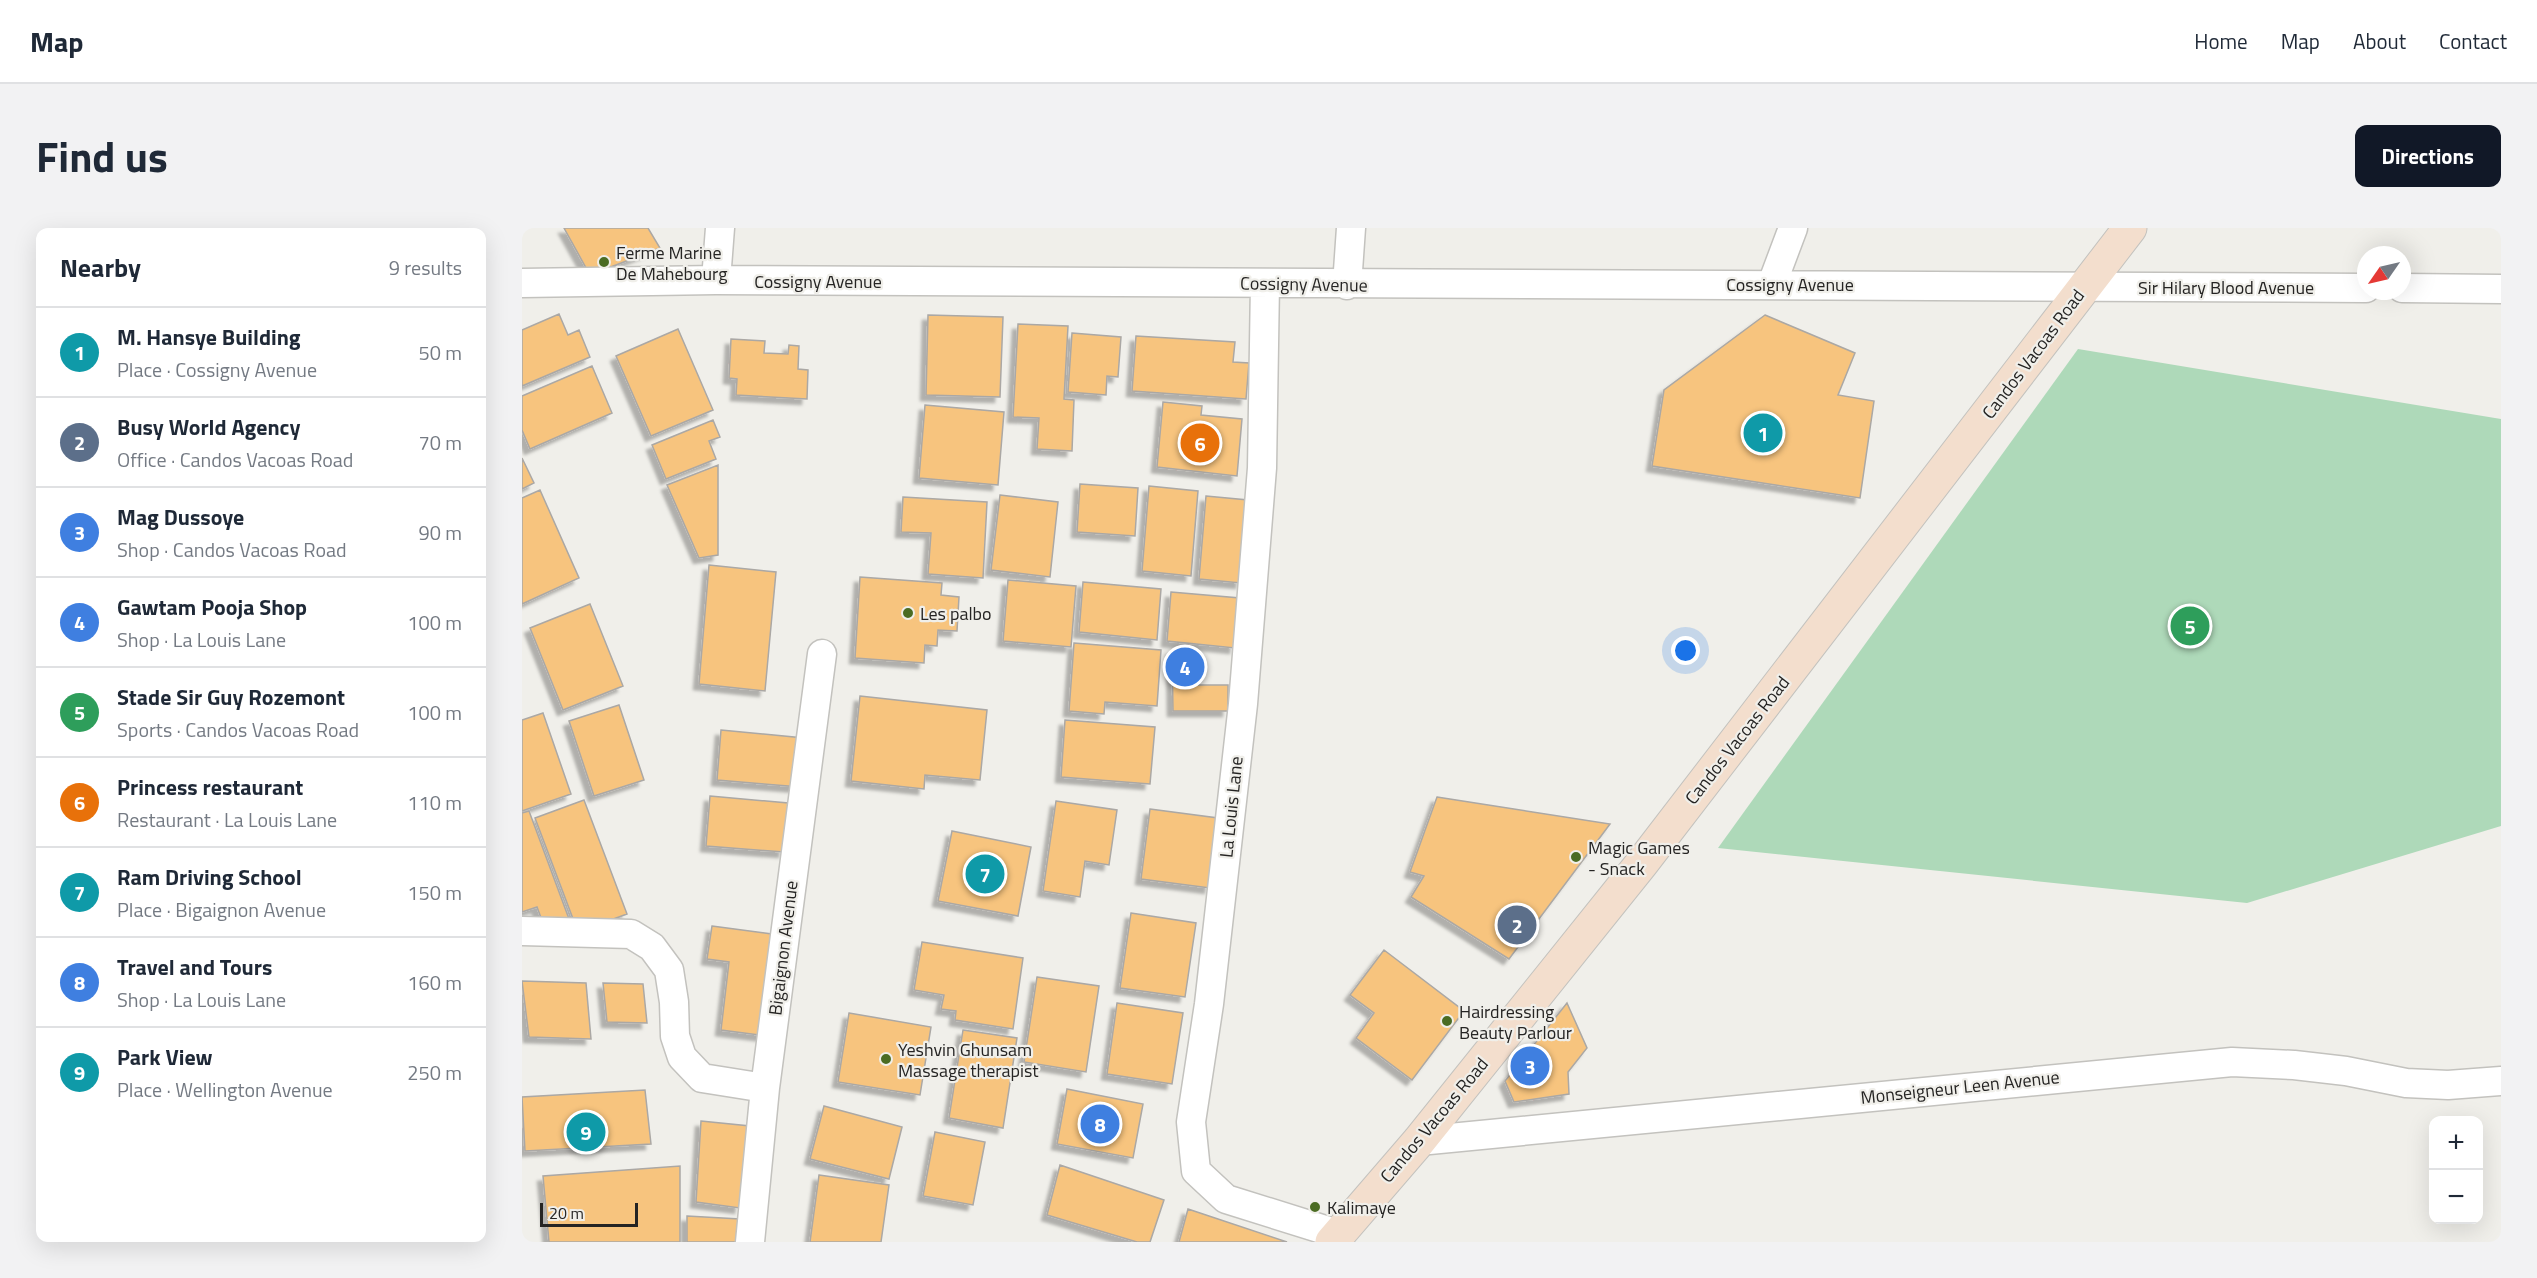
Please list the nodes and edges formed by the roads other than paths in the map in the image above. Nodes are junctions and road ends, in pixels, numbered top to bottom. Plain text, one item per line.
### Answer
1 (720, 228) edge
2 (1351, 228) edge
3 (1793, 228) edge
4 (2130, 228) edge
5 (716, 280) junction
6 (522, 283) edge
7 (1265, 283) junction
8 (1772, 284) junction
9 (1347, 285) junction
10 (2085, 285) junction
11 (2357, 288) edge
12 (2411, 288) edge
13 (2501, 289) edge
14 (822, 654) dead end
15 (522, 931) edge
16 (2501, 1081) edge
17 (765, 1088) junction
18 (1419, 1141) junction
19 (1335, 1238) edge
20 (750, 1242) edge

1 - 5 street
2 - 9 street
3 - 8 street
4 - 10 main road, Candos Vacoas Road
5 - 6 street, Cossigny Avenue
5 - 7 street, Cossigny Avenue
7 - 9 street, Cossigny Avenue
7 - 19 street, La Louis Lane
8 - 9 street, Cossigny Avenue
8 - 10 street, Cossigny Avenue
10 - 11 street, Sir Hilary Blood Avenue
10 - 18 main road, Candos Vacoas Road
12 - 13 street
14 - 17 street, Bigaignon Avenue
15 - 17 street
16 - 18 street, Monseigneur Leen Avenue
17 - 20 street, Bigaignon Avenue
18 - 19 main road, Candos Vacoas Road

